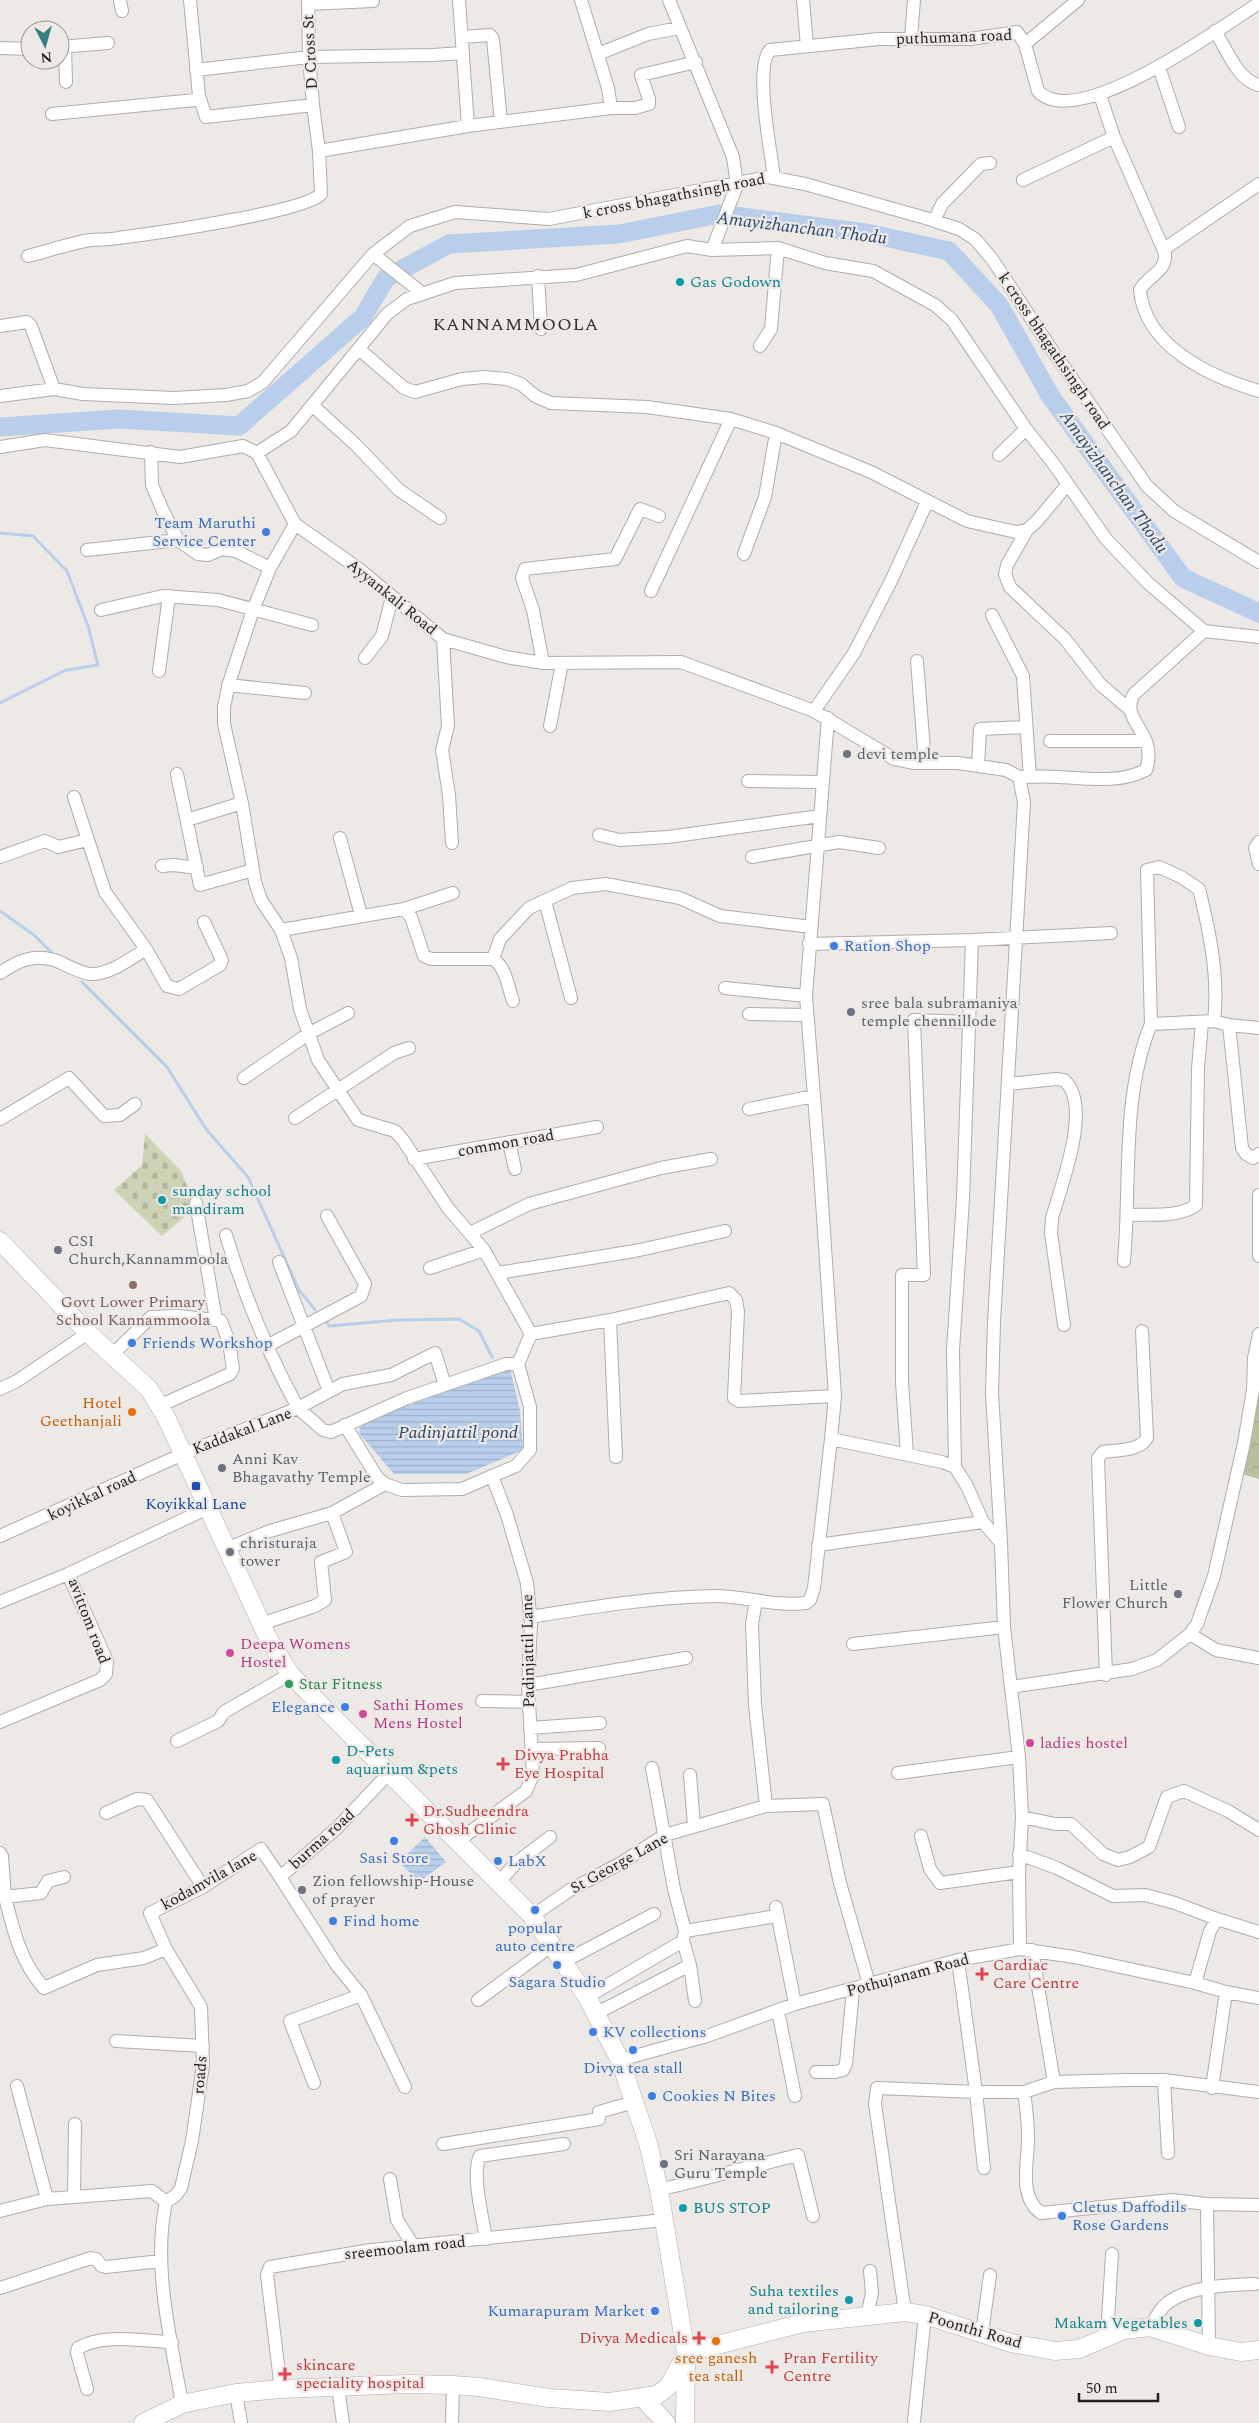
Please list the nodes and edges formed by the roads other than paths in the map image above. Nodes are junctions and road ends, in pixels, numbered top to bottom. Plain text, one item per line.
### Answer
1 (190, 0) edge
2 (459, 0) edge
3 (581, 0) edge
4 (669, 0) edge
5 (803, 0) edge
6 (914, 0) edge
7 (1078, 0) edge
8 (373, 1) dead end
9 (308, 2) edge
10 (1259, 3) edge
11 (680, 28) junction
12 (1215, 31) junction
13 (462, 37) junction
14 (910, 38) junction
15 (108, 43) dead end
16 (1025, 44) junction
17 (70, 46) edge
18 (807, 46) junction
19 (0, 48) edge
20 (20, 49) edge
21 (463, 53) junction
22 (598, 54) junction
23 (309, 57) junction
24 (696, 62) junction
25 (1159, 67) junction
26 (65, 70) edge
27 (196, 70) junction
28 (66, 82) dead end
29 (1259, 86) edge
30 (1100, 94) junction
31 (199, 96) junction
32 (313, 105) junction
33 (611, 108) junction
34 (52, 114) dead end
35 (501, 122) junction
36 (468, 126) junction
37 (1180, 127) dead end
38 (1114, 137) junction
39 (319, 151) junction
40 (990, 163) dead end
41 (774, 178) junction
42 (1022, 180) dead end
43 (1259, 184) edge
44 (737, 185) junction
45 (934, 221) junction
46 (778, 248) junction
47 (1164, 249) junction
48 (712, 250) junction
49 (373, 254) junction
50 (28, 256) dead end
51 (538, 276) junction
52 (422, 293) junction
53 (0, 326) edge
54 (541, 328) dead end
55 (760, 346) dead end
56 (358, 349) junction
57 (54, 389) junction
58 (1259, 391) edge
59 (0, 396) edge
60 (312, 405) junction
61 (731, 419) junction
62 (1026, 429) junction
63 (776, 433) junction
64 (0, 447) edge
65 (151, 452) junction
66 (257, 453) junction
67 (999, 455) dead end
68 (1067, 485) junction
69 (927, 502) junction
70 (659, 516) dead end
71 (440, 518) dead end
72 (295, 524) junction
73 (1027, 530) junction
74 (178, 540) junction
75 (86, 550) dead end
76 (744, 554) dead end
77 (1259, 562) edge
78 (270, 568) junction
79 (651, 591) dead end
80 (169, 596) junction
81 (392, 597) junction
82 (101, 610) dead end
83 (253, 610) junction
84 (992, 615) dead end
85 (312, 625) dead end
86 (1204, 631) junction
87 (1259, 637) edge
88 (443, 638) junction
89 (365, 658) dead end
90 (917, 661) dead end
91 (543, 663) junction
92 (562, 663) junction
93 (159, 671) dead end
94 (228, 685) junction
95 (304, 693) dead end
96 (1128, 708) junction
97 (814, 711) junction
98 (828, 718) junction
99 (550, 726) dead end
100 (1026, 727) junction
101 (1050, 741) dead end
102 (1146, 741) junction
103 (925, 763) junction
104 (978, 766) junction
105 (177, 774) dead end
106 (1024, 777) junction
107 (748, 781) dead end
108 (822, 782) junction
109 (74, 797) dead end
110 (242, 803) junction
111 (820, 816) junction
112 (187, 820) junction
113 (599, 835) dead end
114 (340, 838) dead end
115 (88, 840) junction
116 (1259, 842) edge
117 (452, 843) dead end
118 (818, 845) junction
119 (879, 848) dead end
120 (0, 857) edge
121 (752, 857) dead end
122 (1259, 864) edge
123 (162, 866) dead end
124 (197, 868) junction
125 (254, 870) junction
126 (453, 893) dead end
127 (545, 901) junction
128 (404, 908) junction
129 (361, 915) junction
130 (204, 922) dead end
131 (811, 927) junction
132 (281, 930) junction
133 (1111, 933) dead end
134 (1015, 936) junction
135 (972, 940) junction
136 (808, 944) junction
137 (146, 949) junction
138 (493, 959) junction
139 (0, 973) edge
140 (725, 988) dead end
141 (806, 996) junction
142 (571, 998) dead end
143 (513, 1001) dead end
144 (348, 1013) dead end
145 (749, 1014) dead end
146 (807, 1015) junction
147 (969, 1022) junction
148 (1208, 1022) junction
149 (1151, 1024) junction
150 (1229, 1025) junction
151 (1259, 1028) edge
152 (308, 1034) junction
153 (409, 1048) dead end
154 (244, 1078) dead end
155 (1008, 1084) junction
156 (337, 1089) junction
157 (814, 1096) junction
158 (135, 1104) dead end
159 (749, 1109) dead end
160 (295, 1118) dead end
161 (0, 1119) edge
162 (597, 1126) dead end
163 (509, 1142) junction
164 (1259, 1154) edge
165 (414, 1159) junction
166 (711, 1159) dead end
167 (514, 1169) dead end
168 (1259, 1195) edge
169 (196, 1203) dead end
170 (1128, 1215) junction
171 (326, 1216) dead end
172 (725, 1231) dead end
173 (470, 1233) junction
174 (226, 1235) dead end
175 (0, 1241) edge
176 (484, 1250) junction
177 (1259, 1256) edge
178 (1124, 1260) dead end
179 (278, 1262) dead end
180 (430, 1268) dead end
181 (498, 1273) junction
182 (216, 1320) junction
183 (610, 1320) junction
184 (1064, 1325) dead end
185 (303, 1326) junction
186 (1142, 1331) dead end
187 (88, 1333) junction
188 (531, 1334) junction
189 (1259, 1334) edge
190 (266, 1346) junction
191 (112, 1355) junction
192 (1257, 1358) edge
193 (518, 1364) junction
194 (444, 1385) junction
195 (1, 1389) edge
196 (329, 1391) junction
197 (835, 1396) junction
198 (159, 1406) junction
199 (298, 1408) junction
200 (345, 1425) junction
201 (831, 1439) junction
202 (183, 1454) junction
203 (907, 1454) junction
204 (616, 1457) dead end
205 (955, 1467) junction
206 (492, 1476) junction
207 (385, 1484) junction
208 (208, 1508) junction
209 (332, 1513) junction
210 (983, 1522) junction
211 (0, 1536) edge
212 (1001, 1543) junction
213 (818, 1545) junction
214 (226, 1549) junction
215 (68, 1574) junction
216 (756, 1601) junction
217 (0, 1602) edge
218 (530, 1617) junction
219 (261, 1624) junction
220 (1004, 1627) junction
221 (1190, 1634) junction
222 (853, 1644) dead end
223 (686, 1658) dead end
224 (1259, 1658) edge
225 (290, 1674) junction
226 (1106, 1674) junction
227 (528, 1685) junction
228 (1011, 1687) junction
229 (482, 1701) dead end
230 (529, 1702) junction
231 (0, 1722) edge
232 (600, 1723) dead end
233 (530, 1728) junction
234 (177, 1741) dead end
235 (599, 1748) dead end
236 (531, 1749) junction
237 (1018, 1757) junction
238 (652, 1768) dead end
239 (389, 1773) junction
240 (898, 1773) dead end
241 (690, 1775) dead end
242 (766, 1806) junction
243 (106, 1813) dead end
244 (1022, 1817) junction
245 (694, 1826) junction
246 (1259, 1830) edge
247 (665, 1835) junction
248 (921, 1836) dead end
249 (550, 1837) dead end
250 (458, 1841) junction
251 (0, 1853) edge
252 (1019, 1854) junction
253 (1019, 1872) junction
254 (64, 1877) dead end
255 (280, 1877) junction
256 (498, 1882) junction
257 (203, 1887) junction
258 (5, 1896) junction
259 (654, 1914) dead end
260 (532, 1916) junction
261 (1217, 1919) junction
262 (1259, 1932) edge
263 (684, 1936) junction
264 (551, 1946) junction
265 (166, 1949) junction
266 (1026, 1950) junction
267 (958, 1960) junction
268 (563, 1962) junction
269 (690, 1965) junction
270 (1195, 1983) junction
271 (869, 1984) junction
272 (853, 1990) junction
273 (1226, 1992) junction
274 (361, 1995) junction
275 (587, 1997) junction
276 (1259, 1998) edge
277 (478, 2000) dead end
278 (695, 2001) dead end
279 (795, 2004) junction
280 (778, 2011) junction
281 (596, 2014) junction
282 (116, 2042) dead end
283 (202, 2046) junction
284 (620, 2060) junction
285 (816, 2072) dead end
286 (1164, 2080) junction
287 (1054, 2082) junction
288 (314, 2083) dead end
289 (18, 2086) dead end
290 (405, 2087) dead end
291 (1212, 2088) junction
292 (976, 2092) junction
293 (1024, 2092) junction
294 (1259, 2092) edge
295 (795, 2096) dead end
296 (634, 2102) junction
297 (75, 2124) dead end
298 (443, 2144) dead end
299 (564, 2144) dead end
300 (1168, 2153) dead end
301 (984, 2168) dead end
302 (390, 2179) dead end
303 (659, 2190) junction
304 (74, 2196) junction
305 (47, 2199) junction
306 (166, 2202) junction
307 (1207, 2204) junction
308 (1259, 2205) edge
309 (0, 2211) edge
310 (813, 2216) dead end
311 (664, 2220) junction
312 (486, 2239) junction
313 (413, 2245) junction
314 (1112, 2254) dead end
315 (161, 2261) junction
316 (870, 2271) dead end
317 (990, 2275) dead end
318 (1255, 2284) dead end
319 (1209, 2286) junction
320 (0, 2288) edge
321 (905, 2312) junction
322 (925, 2315) junction
323 (867, 2316) junction
324 (1150, 2327) junction
325 (982, 2333) junction
326 (1107, 2336) junction
327 (172, 2342) junction
328 (1209, 2346) junction
329 (1259, 2350) edge
330 (686, 2353) junction
331 (453, 2385) junction
332 (338, 2387) junction
333 (87, 2389) dead end
334 (281, 2389) junction
335 (236, 2393) junction
336 (643, 2398) junction
337 (182, 2404) junction
338 (917, 2422) edge
339 (143, 2423) edge
340 (241, 2423) edge
341 (343, 2423) edge
342 (452, 2423) edge
343 (666, 2423) edge
344 (689, 2423) edge

1 - 27 street
2 - 13 street
3 - 22 street
4 - 11 street
5 - 18 street
6 - 14 street
7 - 16 street
8 - 9 street
9 - 23 street, D Cross St
10 - 12 street, puthumana road
11 - 22 street
11 - 24 street
12 - 25 street, puthumana road
12 - 29 street
13 - 21 street
13 - 35 street
14 - 16 street, puthumana road
14 - 18 street, puthumana road
15 - 17 street
16 - 30 street, puthumana road
18 - 41 street, puthumana road
19 - 20 street
21 - 23 street
21 - 36 street
22 - 33 street
23 - 27 street
23 - 32 street, D Cross St
24 - 33 street
24 - 44 street
25 - 30 street, puthumana road
25 - 37 street
26 - 28 street
27 - 31 street
30 - 38 street
31 - 32 street
31 - 34 street
32 - 39 street, D Cross St
33 - 35 street
35 - 36 street
36 - 39 street
38 - 42 street
38 - 47 street
39 - 50 street, D Cross St
40 - 45 street
41 - 44 street, k cross bhagathsingh road
41 - 45 street, k cross bhagathsingh road
43 - 47 street
44 - 48 street
44 - 49 street, k cross bhagathsingh road
45 - 77 street, k cross bhagathsingh road
46 - 48 street
46 - 55 street
46 - 62 street
47 - 58 street
48 - 51 street
49 - 52 street
49 - 57 street, k cross bhagathsingh road
51 - 52 street
51 - 54 street
52 - 56 street
53 - 57 street
56 - 60 street
56 - 61 street
57 - 59 street, k cross bhagathsingh road
60 - 66 street
60 - 71 street
61 - 63 street
61 - 79 street
62 - 67 street
62 - 68 street
63 - 69 street
63 - 76 street
64 - 65 street
65 - 66 street
65 - 74 street
66 - 72 street, Ayyankali Road
68 - 73 street
68 - 86 street
69 - 73 street
69 - 97 street
70 - 91 street
72 - 78 street
72 - 81 street, Ayyankali Road
73 - 96 street
74 - 75 street
74 - 78 street
78 - 83 street
80 - 82 street
80 - 83 street
80 - 93 street
81 - 88 street, Ayyankali Road
81 - 89 street
83 - 85 street
83 - 94 street
84 - 100 street
86 - 87 street
86 - 96 street
88 - 91 street, Ayyankali Road
88 - 117 street
90 - 103 street
91 - 92 street, Ayyankali Road
92 - 97 street, Ayyankali Road
92 - 99 street
94 - 95 street
94 - 110 street
96 - 102 street
97 - 98 street, Ayyankali Road
98 - 103 street, Ayyankali Road
98 - 108 street
100 - 104 street
100 - 106 street
101 - 102 street
102 - 106 street
103 - 104 street, Ayyankali Road
104 - 106 street, Ayyankali Road
105 - 112 street
106 - 134 street
107 - 108 street
108 - 111 street
109 - 115 street
110 - 112 street
110 - 125 street
111 - 113 street
111 - 118 street
112 - 124 street
114 - 129 street
115 - 120 street
115 - 137 street
116 - 122 street
118 - 119 street
118 - 121 street
118 - 131 street
123 - 124 street
124 - 125 street
125 - 132 street
126 - 128 street
127 - 131 street
127 - 138 street
127 - 142 street
128 - 129 street
128 - 138 street
129 - 132 street
130 - 137 street
131 - 136 street
132 - 152 street
133 - 134 street
134 - 135 street
134 - 155 street
135 - 136 street
135 - 147 street
136 - 141 street
137 - 139 street
138 - 143 street
140 - 141 street
141 - 146 street
144 - 152 street
145 - 146 street
146 - 157 street
147 - 203 street
147 - 205 street
148 - 149 street
148 - 149 street
148 - 150 street
148 - 170 street
149 - 170 street
150 - 151 street
150 - 164 street
152 - 154 street
152 - 156 street
153 - 156 street
155 - 184 street
155 - 212 street
156 - 160 street
156 - 165 street
157 - 159 street
157 - 197 street
158 - 161 street
162 - 163 street, common road
163 - 165 street, common road
163 - 167 street
165 - 173 street
166 - 173 street
168 - 177 street
169 - 182 street
170 - 178 street
171 - 185 street
172 - 181 street
173 - 176 street
174 - 190 street
175 - 187 main road
176 - 180 street
176 - 181 street
179 - 185 street
181 - 188 street
182 - 191 street
182 - 198 street
183 - 188 street
183 - 197 street
183 - 204 street
185 - 190 street
185 - 196 street
186 - 226 street
187 - 191 main road
187 - 195 street
188 - 193 street
189 - 192 street
190 - 199 street
191 - 198 main road
192 - 221 street
193 - 194 street, Kaddakal Lane
193 - 206 street
194 - 196 street
194 - 200 street, Kaddakal Lane
196 - 199 street
197 - 201 street
198 - 202 main road
199 - 200 street, Kaddakal Lane
199 - 202 street, Kaddakal Lane
200 - 207 street
201 - 203 street
201 - 213 street
202 - 208 main road
202 - 211 street, koyikkal road
203 - 205 street
205 - 210 street
206 - 207 street
206 - 218 street, Padinjattil Lane
207 - 209 street
208 - 214 main road
208 - 215 street, avittom road
209 - 214 street
209 - 219 street
210 - 212 street
210 - 213 street
212 - 220 street
213 - 216 street
214 - 219 main road
215 - 217 street
215 - 231 street, avittom road
216 - 218 street
216 - 242 street
218 - 227 street, Padinjattil Lane
219 - 225 main road
220 - 222 street
220 - 228 street
221 - 224 street
221 - 226 street
223 - 227 street
225 - 234 street
225 - 239 main road
226 - 228 street
227 - 230 street, Padinjattil Lane
228 - 237 street
229 - 230 street
230 - 233 street, Padinjattil Lane
232 - 233 street
233 - 236 street, Padinjattil Lane
235 - 236 street
236 - 250 street, Padinjattil Lane
237 - 240 street
237 - 244 street
238 - 247 street
239 - 250 main road
239 - 255 street, burma road
241 - 245 street
242 - 245 street, St George Lane
242 - 271 street, St George Lane
243 - 257 street
244 - 246 street
244 - 252 street
245 - 247 street, St George Lane
247 - 260 street, St George Lane
247 - 263 street
248 - 253 street
249 - 256 street
250 - 256 main road
251 - 258 street
252 - 253 street
252 - 261 street
253 - 266 street
254 - 258 street
255 - 257 street, kodamvila lane
255 - 274 street, burma road
256 - 260 main road
257 - 265 street, kodamvila lane
258 - 265 street
259 - 268 street
260 - 264 main road
261 - 262 street
261 - 270 street
263 - 269 street
263 - 275 street
263 - 279 street
264 - 268 main road
264 - 277 street
265 - 283 street, roads
266 - 267 street, Pothujanam Road
266 - 270 street, Pothujanam Road
266 - 287 street
267 - 271 street, Pothujanam Road
267 - 292 street
268 - 275 main road
269 - 278 street
269 - 281 street
270 - 273 street, Pothujanam Road
271 - 272 street, Pothujanam Road
272 - 279 street, Pothujanam Road
272 - 285 street
273 - 276 street, Pothujanam Road
273 - 291 street
274 - 288 street
274 - 290 street, burma road
275 - 281 main road
279 - 280 street, Pothujanam Road
280 - 284 street, Pothujanam Road
280 - 295 street
281 - 284 main road
282 - 283 street
283 - 306 street, roads
284 - 296 main road
286 - 287 street
286 - 291 street
286 - 300 street
287 - 293 street
289 - 305 street
291 - 294 street
292 - 293 street
292 - 301 street
292 - 321 street
293 - 307 street
296 - 298 street
296 - 303 main road
297 - 304 street
299 - 312 street
302 - 313 street
303 - 310 street
303 - 311 main road
304 - 305 street
304 - 306 street
305 - 309 street
306 - 315 street
307 - 308 street
307 - 319 street
311 - 312 street, sreemoolam road
311 - 330 main road
312 - 313 street, sreemoolam road
313 - 334 street, sreemoolam road
314 - 326 street
315 - 320 street
315 - 327 street
316 - 323 street
317 - 325 street
318 - 319 street
319 - 324 street
319 - 328 street
321 - 322 main road, Poonthi Road
321 - 323 main road, Poonthi Road
322 - 325 main road, Poonthi Road
322 - 338 street
323 - 330 main road, Poonthi Road
324 - 326 main road, Poonthi Road
324 - 328 main road, Poonthi Road
325 - 326 main road, Poonthi Road
327 - 333 street
327 - 337 street
328 - 329 main road, Poonthi Road
330 - 336 main road
330 - 344 main road
331 - 332 main road
331 - 336 main road
331 - 342 street
332 - 334 main road
332 - 341 street
334 - 335 main road
335 - 337 main road
335 - 340 street
336 - 343 main road
337 - 339 main road

